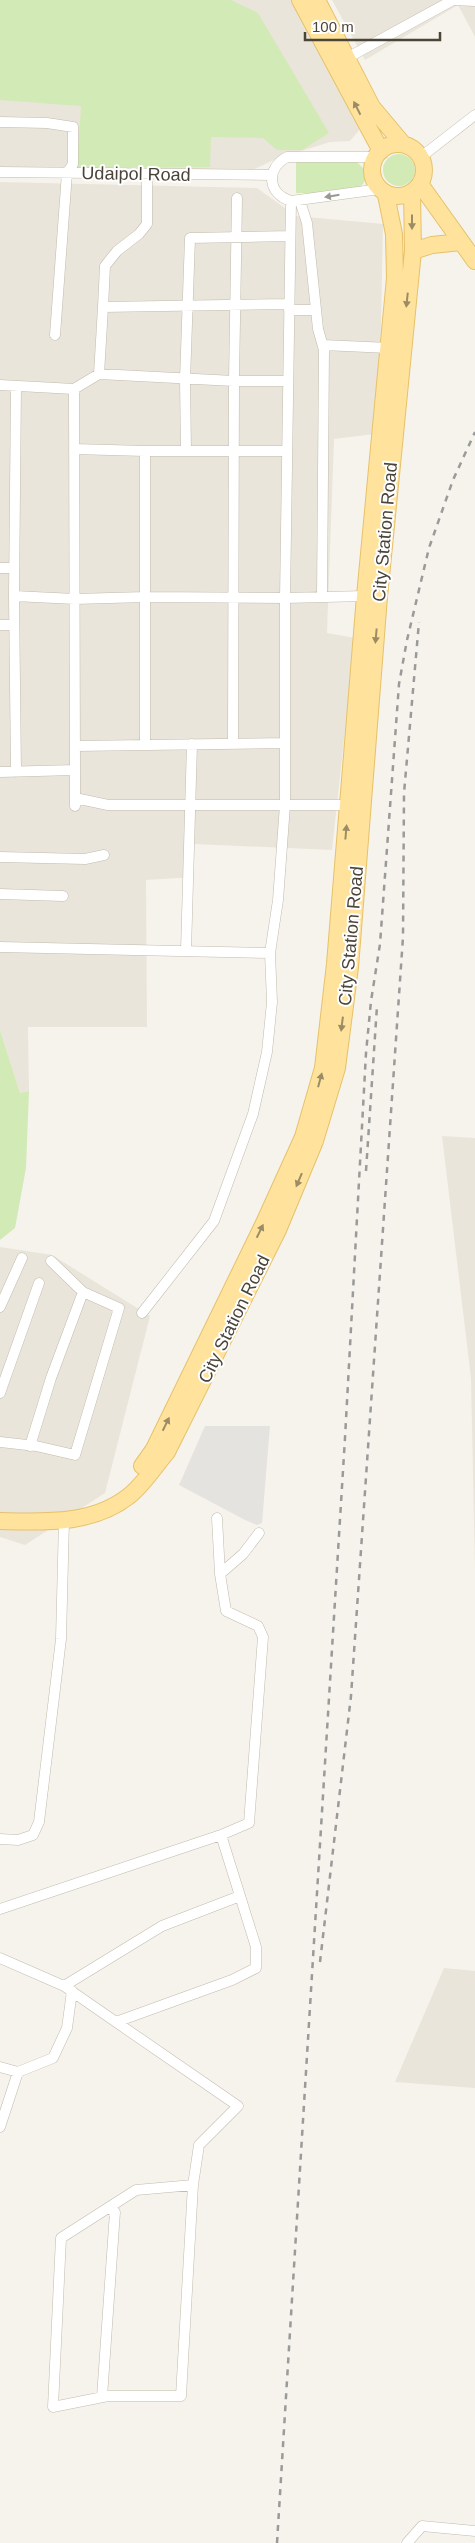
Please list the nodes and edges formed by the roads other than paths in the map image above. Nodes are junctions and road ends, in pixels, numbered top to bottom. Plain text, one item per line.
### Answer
1 (300, 0) edge
2 (317, 0) edge
3 (475, 1) edge
4 (347, 58) junction
5 (475, 115) edge
6 (0, 122) edge
7 (403, 144) junction
8 (377, 154) junction
9 (421, 157) junction
10 (0, 172) edge
11 (67, 173) junction
12 (147, 174) junction
13 (272, 176) junction
14 (416, 188) junction
15 (383, 192) junction
16 (237, 198) dead end
17 (296, 201) junction
18 (290, 236) junction
19 (236, 237) junction
20 (461, 242) junction
21 (413, 252) junction
22 (475, 261) edge
23 (236, 305) junction
24 (186, 306) junction
25 (103, 307) junction
26 (289, 307) junction
27 (316, 310) junction
28 (55, 335) dead end
29 (324, 345) junction
30 (389, 348) junction
31 (99, 374) junction
32 (185, 380) junction
33 (234, 381) junction
34 (287, 381) junction
35 (0, 385) edge
36 (16, 386) junction
37 (74, 389) junction
38 (74, 449) junction
39 (144, 451) junction
40 (186, 451) junction
41 (234, 451) junction
42 (286, 451) junction
43 (0, 568) edge
44 (13, 568) junction
45 (14, 596) junction
46 (365, 596) junction
47 (144, 597) junction
48 (322, 597) junction
49 (234, 598) junction
50 (285, 598) junction
51 (75, 599) junction
52 (0, 625) edge
53 (14, 625) junction
54 (233, 742) junction
55 (285, 742) junction
56 (145, 744) junction
57 (192, 744) junction
58 (75, 746) junction
59 (75, 770) junction
60 (0, 772) edge
61 (16, 772) junction
62 (190, 805) junction
63 (285, 805) junction
64 (355, 806) junction
65 (104, 855) dead end
66 (0, 857) edge
67 (0, 894) edge
68 (63, 896) dead end
69 (0, 947) edge
70 (186, 951) junction
71 (270, 953) junction
72 (22, 1258) dead end
73 (51, 1261) dead end
74 (39, 1283) dead end
75 (83, 1292) junction
76 (0, 1308) edge
77 (142, 1313) dead end
78 (0, 1393) edge
79 (0, 1442) edge
80 (30, 1446) junction
81 (0, 1512) edge
82 (217, 1518) dead end
83 (64, 1520) junction
84 (0, 1521) edge
85 (259, 1532) dead end
86 (220, 1574) junction
87 (221, 1835) junction
88 (0, 1838) edge
89 (240, 1896) junction
90 (0, 1909) edge
91 (0, 1958) edge
92 (68, 1988) junction
93 (116, 2022) junction
94 (0, 2067) edge
95 (18, 2072) junction
96 (0, 2127) edge
97 (193, 2185) junction
98 (108, 2208) junction
99 (102, 2397) junction
100 (475, 2531) edge
101 (407, 2543) edge

8 -> 1 main road
2 - 4 main road
3 - 4 street
4 - 7 main road
5 - 9 street
6 - 11 street
7 - 8 main road
7 - 9 main road
8 - 13 street
8 - 15 main road
9 - 14 main road
10 - 11 street, Udaipol Road
11 - 12 street, Udaipol Road
11 - 28 street
12 - 13 street, Udaipol Road
12 - 25 street
13 - 17 street
14 - 15 main road
14 - 20 main road
14 -> 21 main road, City Station Road
15 -> 17 street
15 - 30 main road, City Station Road
16 - 19 street
17 - 18 street
17 - 27 street
18 - 19 street
18 - 26 street
19 - 23 street
19 - 24 street
20 - 21 main road
20 - 22 main road
21 -> 64 main road, City Station Road
23 - 24 street
23 - 26 street
23 - 33 street
24 - 25 street
24 - 32 street
25 - 31 street
26 - 27 street
26 - 34 street
27 - 29 street
29 - 30 street
29 - 48 street
30 - 46 main road, City Station Road
31 - 32 street
31 - 37 street
32 - 33 street
32 - 40 street
33 - 34 street
33 - 41 street
34 - 42 street
35 - 36 street
36 - 37 street
36 - 44 street
37 - 38 street
38 - 39 street
38 - 51 street
39 - 40 street
39 - 47 street
40 - 41 street
41 - 42 street
41 - 49 street
42 - 50 street
43 - 44 street
44 - 45 street
45 - 51 street
45 - 53 street
46 - 48 street
46 - 64 main road, City Station Road
47 - 49 street
47 - 51 street
47 - 56 street
48 - 50 street
49 - 50 street
49 - 54 street
50 - 55 street
51 - 58 street
52 - 53 street
53 - 61 street
54 - 55 street
54 - 57 street
55 - 63 street
56 - 57 street
56 - 58 street
57 - 62 street
58 - 59 street
59 - 61 street
59 - 62 street
60 - 61 street
62 - 63 street
62 - 70 street
63 - 64 street
63 - 71 street
81 -> 64 main road, City Station Road
64 -> 83 main road, City Station Road
65 - 66 street
67 - 68 street
69 - 70 street
70 - 71 street
71 - 77 street
72 - 76 street
73 - 75 street
74 - 78 street
75 - 80 street
75 - 80 street
79 - 80 street
82 - 86 street
83 - 84 main road, City Station Road
83 - 88 street
85 - 86 street
86 - 87 street
87 - 89 street
87 - 90 street
89 - 92 street
89 - 93 street
91 - 92 street
92 - 93 street
92 - 95 street
93 - 97 street
94 - 95 street
95 - 96 street
97 - 98 street
97 - 99 street
98 - 99 street
98 - 99 street
100 - 101 street

